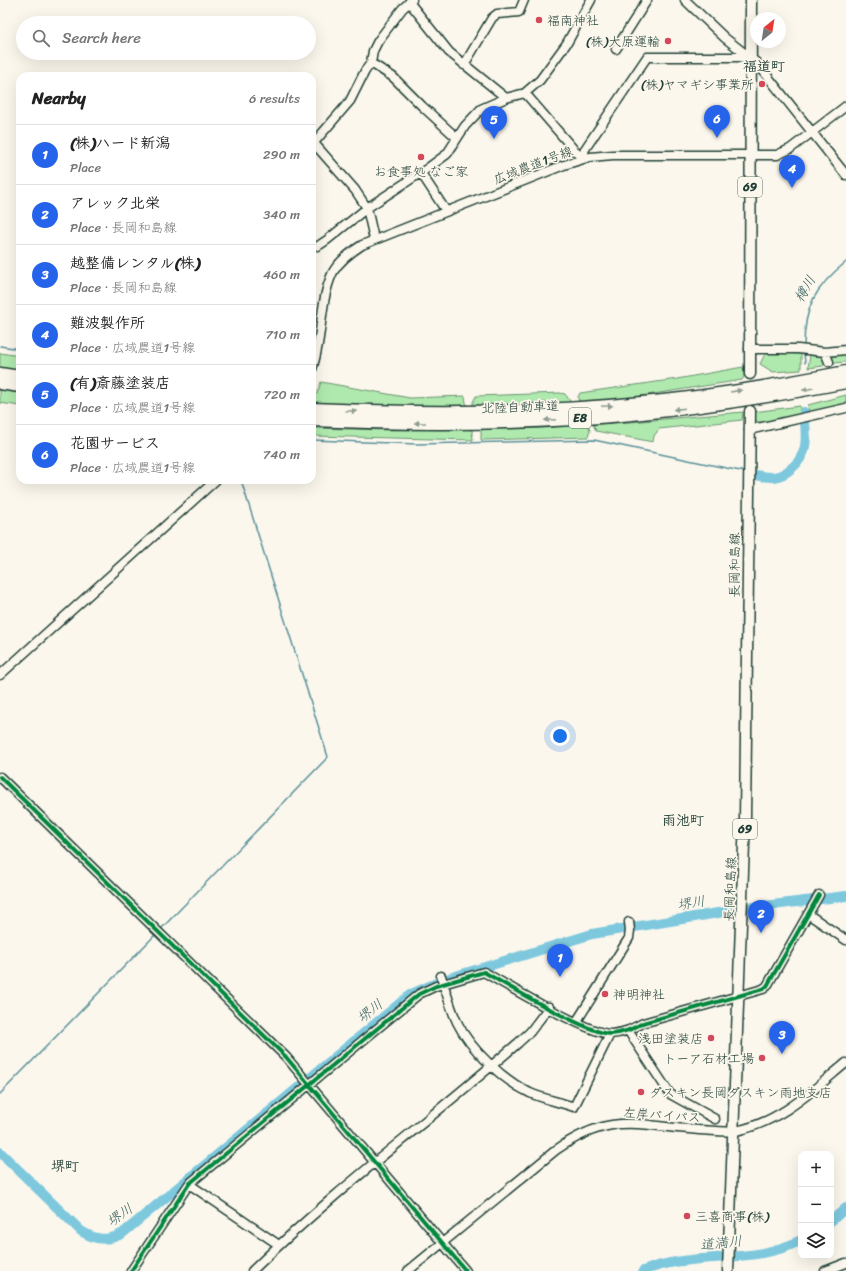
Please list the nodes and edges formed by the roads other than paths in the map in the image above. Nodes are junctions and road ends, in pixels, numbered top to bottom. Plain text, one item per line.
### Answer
1 (524, 0) edge
2 (590, 0) edge
3 (647, 0) edge
4 (685, 0) edge
5 (751, 0) edge
6 (410, 1) edge
7 (616, 50) dead end
8 (750, 57) junction
9 (371, 63) junction
10 (464, 65) junction
11 (525, 93) junction
12 (506, 98) junction
13 (846, 106) edge
14 (813, 132) junction
15 (457, 138) junction
16 (316, 140) edge
17 (316, 146) edge
18 (750, 156) junction
19 (582, 159) junction
20 (421, 173) junction
21 (846, 175) edge
22 (367, 208) junction
23 (446, 211) junction
24 (374, 240) junction
25 (318, 246) dead end
26 (749, 349) junction
27 (846, 350) edge
28 (825, 352) junction
29 (316, 356) edge
30 (829, 362) dead end
31 (846, 372) edge
32 (0, 374) edge
33 (750, 374) dead end
34 (16, 376) edge
35 (846, 382) edge
36 (0, 383) edge
37 (16, 385) edge
38 (846, 408) edge
39 (316, 409) edge
40 (750, 411) dead end
41 (316, 420) edge
42 (749, 430) junction
43 (212, 484) edge
44 (0, 675) edge
45 (0, 777) edge
46 (819, 895) dead end
47 (808, 914) junction
48 (629, 922) dead end
49 (846, 940) edge
50 (441, 976) dead end
51 (444, 985) junction
52 (739, 996) junction
53 (549, 1007) junction
54 (577, 1022) junction
55 (628, 1032) junction
56 (610, 1034) junction
57 (846, 1063) edge
58 (492, 1066) junction
59 (309, 1084) junction
60 (715, 1119) dead end
61 (734, 1131) junction
62 (375, 1161) junction
63 (189, 1184) junction
64 (442, 1243) junction
65 (279, 1245) junction
66 (846, 1263) edge
67 (728, 1269) edge
68 (131, 1271) edge
69 (252, 1271) edge
70 (408, 1271) edge
71 (466, 1271) edge
72 (826, 1271) edge

1 - 10 street
2 - 11 street
3 - 7 street
4 - 8 street
5 - 8 main road, 69
6 - 9 street
6 - 10 street
8 - 14 street
8 - 18 main road, 69
8 - 19 street
9 - 15 street
9 - 16 street
10 - 12 street
11 - 12 street
11 - 19 street
12 - 15 street
13 - 14 street, 広域農道1号線
14 - 18 street, 広域農道1号線
14 - 21 street
15 - 20 street
17 - 22 street
18 - 19 street, 広域農道1号線
18 - 26 main road, 69
19 - 23 street, 広域農道1号線
20 - 22 street
20 - 23 street
22 - 24 street
22 - 25 street
23 - 24 street, 広域農道1号線
24 - 29 street, 広域農道1号線
26 - 28 street
26 - 33 main road, 69
27 - 28 street
28 - 30 street
39 -> 31 highway, 北陸自動車道 / E8
32 - 34 highway
35 -> 41 highway, 北陸自動車道 / E8
36 - 37 highway
38 - 42 street
40 - 42 main road, 長岡和島線 / 69
42 - 52 main road, 長岡和島線 / 69
43 - 44 street
45 - 59 street
46 - 47 street
47 - 49 street
47 - 52 street
48 - 54 street
50 - 51 street
51 - 53 street
51 - 58 street
51 - 59 street
52 - 55 street
52 - 61 main road, 長岡和島線 / 69
53 - 54 street
53 - 58 street
54 - 56 street
55 - 56 street
55 - 60 street
56 - 58 street
57 - 61 street, 左岸バイパス
58 - 62 street
59 - 62 street
59 - 63 street
61 - 64 street, 左岸バイパス
61 - 67 main road, 長岡和島線 / 69
62 - 64 street
62 - 65 street
63 - 65 street
63 - 68 street
64 - 70 street, 左岸バイパス
64 - 71 street
65 - 69 street
66 - 72 street

